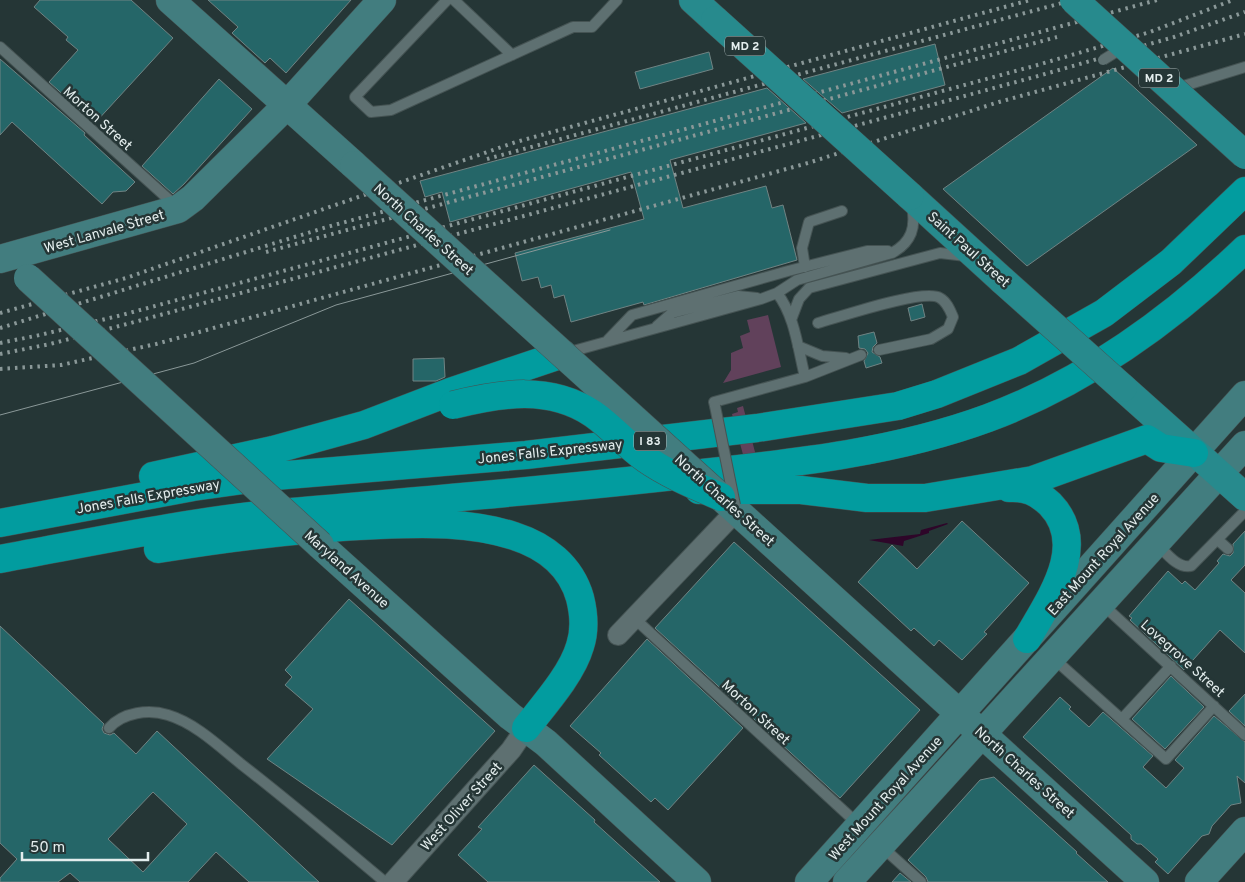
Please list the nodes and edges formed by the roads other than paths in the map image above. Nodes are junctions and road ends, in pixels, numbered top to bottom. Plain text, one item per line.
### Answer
1 (170, 0) edge
2 (382, 0) edge
3 (447, 0) edge
4 (454, 0) edge
5 (618, 0) edge
6 (694, 0) edge
7 (1074, 0) edge
8 (0, 47) edge
9 (512, 55) junction
10 (1245, 67) edge
11 (1163, 92) dead end
12 (287, 105) junction
13 (1245, 156) edge
14 (1245, 190) edge
15 (910, 196) junction
16 (178, 209) junction
17 (842, 211) dead end
18 (901, 248) junction
19 (1245, 249) edge
20 (2, 256) edge
21 (978, 258) junction
22 (805, 267) junction
23 (776, 293) junction
24 (791, 320) junction
25 (818, 323) dead end
26 (608, 340) junction
27 (798, 346) junction
28 (879, 350) dead end
29 (563, 354) junction
30 (861, 355) dead end
31 (850, 358) junction
32 (805, 377) junction
33 (1245, 396) edge
34 (452, 398) junction
35 (1245, 445) edge
36 (1194, 453) junction
37 (1219, 474) junction
38 (977, 490) junction
39 (532, 492) junction
40 (1245, 498) edge
41 (731, 505) junction
42 (1245, 511) edge
43 (0, 516) edge
44 (0, 524) edge
45 (1218, 540) junction
46 (1156, 543) junction
47 (1228, 549) dead end
48 (0, 559) edge
49 (0, 565) edge
50 (1101, 603) junction
51 (634, 618) junction
52 (618, 635) dead end
53 (1027, 639) junction
54 (1052, 657) junction
55 (1171, 666) junction
56 (1214, 706) junction
57 (960, 714) junction
58 (1122, 719) junction
59 (109, 728) dead end
60 (526, 728) junction
61 (982, 733) junction
62 (1245, 735) edge
63 (860, 826) junction
64 (1245, 831) edge
65 (881, 845) junction
66 (385, 882) edge
67 (392, 882) edge
68 (698, 882) edge
69 (809, 882) edge
70 (848, 882) edge
71 (922, 882) edge
72 (1145, 882) edge
73 (1199, 882) edge

1 - 12 main road, North Charles Street
2 - 12 main road, West Lanvale Street
3 - 9 lane
4 - 9 lane
5 - 9 lane
6 - 15 main road, Saint Paul Street / MD 2, bridge
7 - 13 main road, MD 2, bridge
8 - 16 lane, Morton Street
10 - 11 lane
12 - 16 main road, West Lanvale Street
12 - 29 main road, North Charles Street, bridge
14 - 44 highway, Jones Falls Expressway / I 83
15 - 18 lane
15 - 21 main road, Saint Paul Street / MD 2
16 - 20 main road, West Lanvale Street
17 - 22 lane
18 - 22 lane
18 - 23 lane
19 - 39 highway
20 - 60 main road, Maryland Avenue, bridge
21 - 24 lane
21 - 36 main road, Saint Paul Street / MD 2, bridge
22 - 26 lane
23 - 24 lane
23 - 26 lane
24 - 27 lane
25 - 28 lane
26 - 29 lane
27 - 31 lane
27 - 32 lane
29 - 34 highway
29 - 41 main road, North Charles Street, bridge
30 - 31 lane
31 - 32 lane
32 - 41 lane, bridge
33 - 36 main road, East Mount Royal Avenue
34 - 41 highway, bridge
34 - 43 highway
35 - 37 main road
36 - 37 main road, Saint Paul Street / MD 2
36 - 38 highway
36 - 53 main road, East Mount Royal Avenue
37 - 40 main road, Saint Paul Street / MD 2
37 - 46 main road
38 - 39 highway
38 - 53 highway
39 - 48 highway
41 - 51 street
41 - 57 main road, North Charles Street
42 - 45 lane
45 - 46 lane
45 - 47 lane
46 - 50 main road
49 - 60 highway
50 - 54 main road
50 - 55 lane, Lovegrove Street
51 - 52 street
51 - 63 lane, Morton Street
53 - 57 main road, East Mount Royal Avenue
54 - 58 lane
54 - 61 main road
55 - 56 lane, Lovegrove Street
55 - 58 lane
56 - 58 lane
56 - 62 lane, Lovegrove Street
57 - 61 main road, North Charles Street
57 - 63 main road, West Mount Royal Avenue
59 - 66 lane
60 - 67 street, West Oliver Street
60 - 68 main road, Maryland Avenue
61 - 65 main road, West Mount Royal Avenue
61 - 72 main road, North Charles Street
63 - 69 main road, West Mount Royal Avenue
64 - 73 main road
65 - 70 main road, West Mount Royal Avenue
65 - 71 lane

